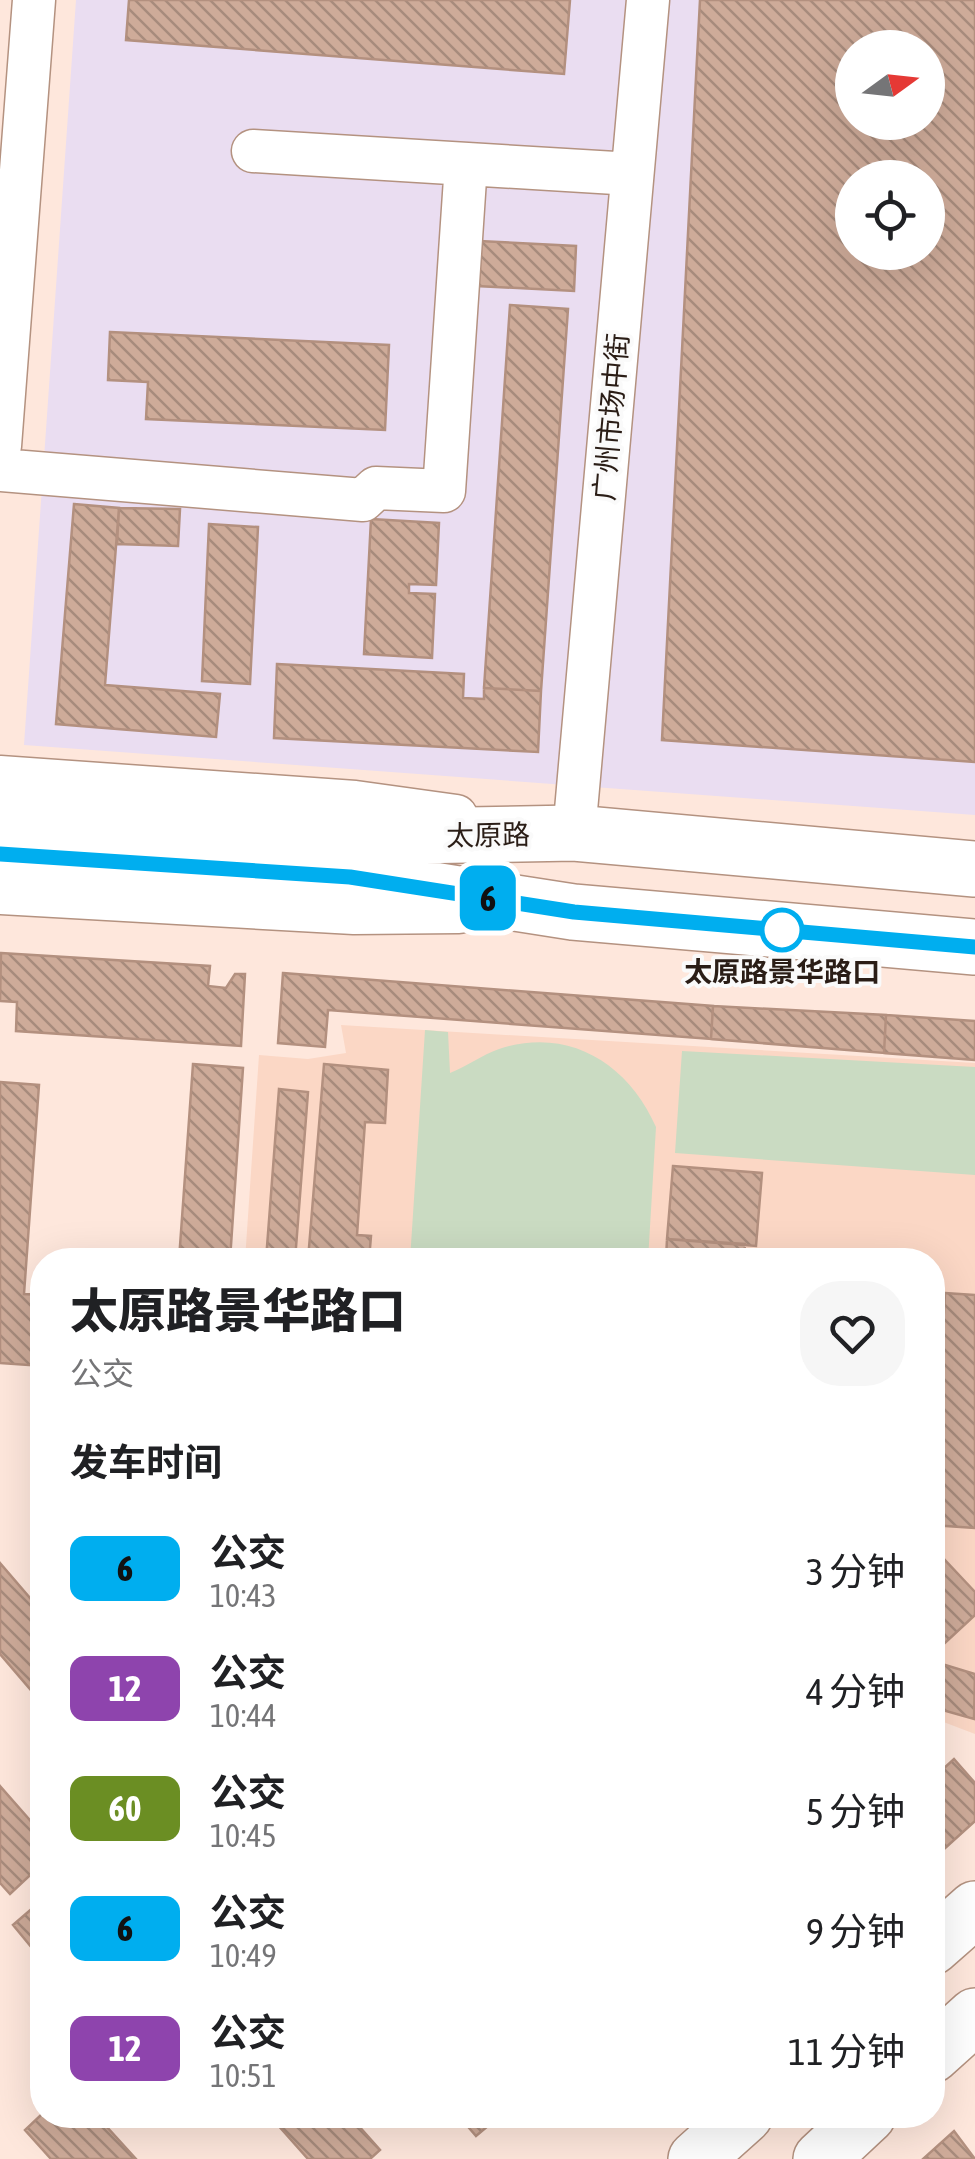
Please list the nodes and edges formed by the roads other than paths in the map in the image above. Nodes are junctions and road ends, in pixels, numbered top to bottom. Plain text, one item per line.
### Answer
1 (34, 0) edge
2 (648, 0) edge
3 (253, 151) dead end
4 (466, 164) junction
5 (632, 174) junction
6 (0, 446) edge
7 (0, 470) edge
8 (0, 777) edge
9 (0, 811) edge
10 (574, 833) junction
11 (0, 854) edge
12 (975, 869) edge
13 (0, 893) edge
14 (574, 912) junction
15 (975, 946) edge
16 (975, 1909) edge
17 (945, 1936) edge
18 (975, 2016) edge
19 (945, 2043) edge
20 (731, 2128) edge
21 (854, 2128) edge
22 (696, 2159) edge
23 (821, 2159) edge

1 - 6 street
2 - 5 street, 广州市场中街
3 - 4 street
4 - 5 street
4 - 7 street
5 - 10 street, 广州市场中街
8 - 10 street
9 - 10 main road, 太原路
10 - 12 main road, 太原路
11 - 14 main road, 太原路
13 - 14 street
14 - 15 main road, 太原路
16 - 17 main road
18 - 19 main road
20 - 22 main road
21 - 23 main road

